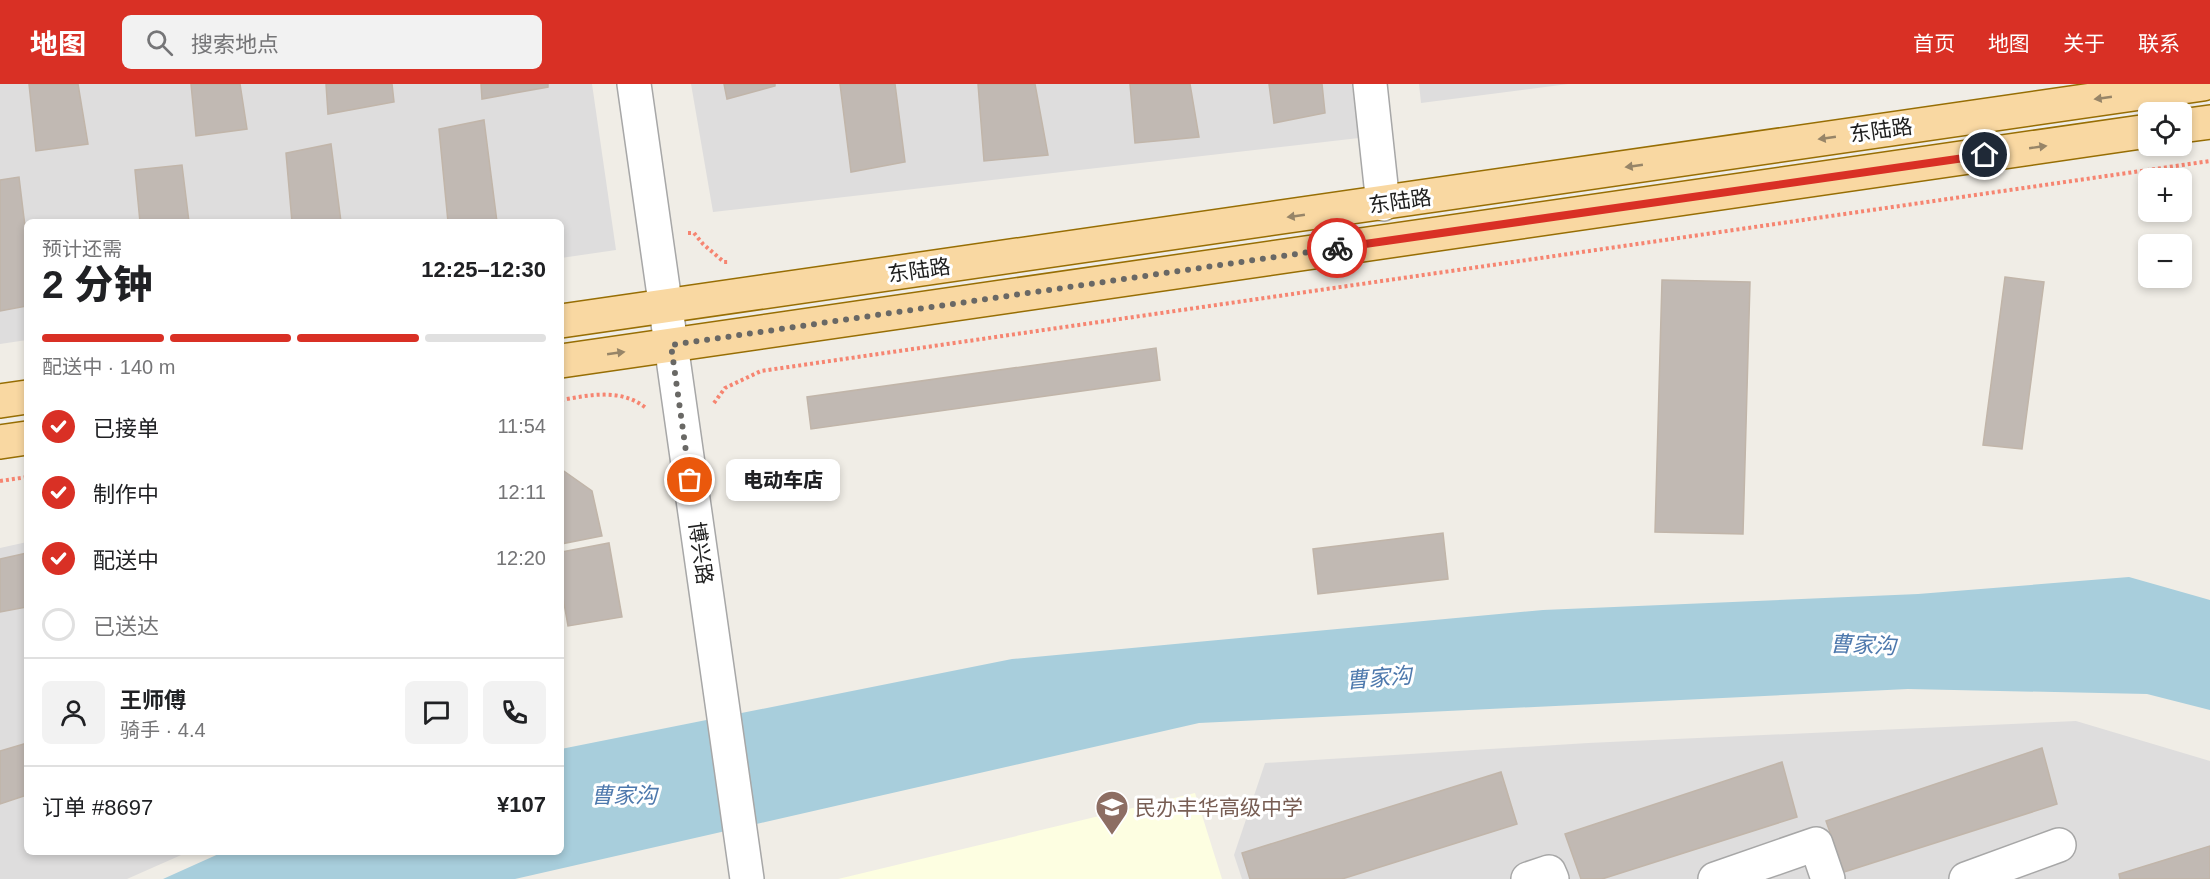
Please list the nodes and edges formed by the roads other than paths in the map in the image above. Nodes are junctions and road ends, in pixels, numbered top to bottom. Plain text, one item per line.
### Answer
1 (634, 84) edge
2 (1370, 84) edge
3 (2203, 84) edge
4 (2210, 122) edge
5 (2192, 124) edge
6 (2138, 132) edge
7 (1383, 204) junction
8 (666, 307) junction
9 (564, 321) edge
10 (671, 345) junction
11 (564, 361) edge
12 (24, 397) edge
13 (0, 401) edge
14 (24, 438) edge
15 (0, 442) edge
16 (2059, 845) dead end
17 (747, 879) edge
18 (1528, 879) edge
19 (1552, 879) edge
20 (1715, 879) edge
21 (1828, 879) edge
22 (1966, 879) edge

1 - 8 street, 博兴路
2 - 7 street
3 -> 7 main road, 东陆路
4 - 5 main road
10 -> 6 main road, 东陆路
7 -> 8 main road, 东陆路
8 - 9 main road, 东陆路
8 - 10 street, 博兴路
11 -> 10 main road, 东陆路
10 - 17 street, 博兴路
12 - 13 main road
14 - 15 main road
16 - 22 street
18 - 19 street
20 - 21 street

